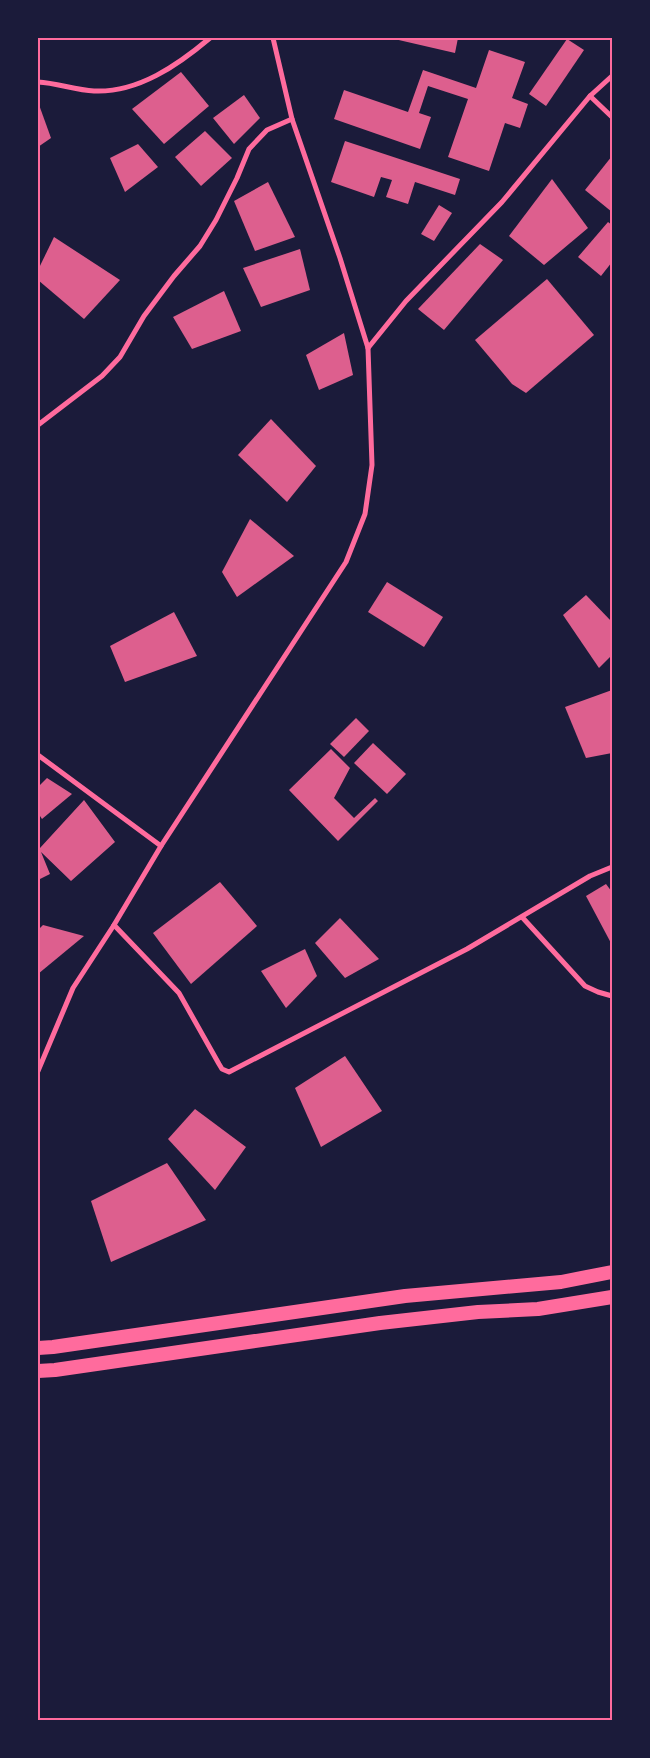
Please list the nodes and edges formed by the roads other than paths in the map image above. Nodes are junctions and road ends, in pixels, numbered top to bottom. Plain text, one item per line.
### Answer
1 (210, 38) edge
2 (273, 38) edge
3 (612, 76) edge
4 (38, 82) edge
5 (590, 96) junction
6 (612, 117) edge
7 (292, 119) junction
8 (368, 348) junction
9 (38, 425) edge
10 (38, 756) edge
11 (161, 846) junction
12 (612, 867) edge
13 (522, 917) junction
14 (114, 925) junction
15 (612, 996) edge
16 (38, 1071) edge
17 (612, 1272) edge
18 (612, 1297) edge
19 (38, 1348) edge
20 (38, 1371) edge

1 - 4 street
2 - 7 street
3 - 5 street
5 - 6 street
5 - 8 street
7 - 8 street
7 - 9 street
8 - 11 street
10 - 11 street
11 - 14 street
12 - 13 street
13 - 14 street
13 - 15 street
14 - 16 street
17 - 19 highway
18 - 20 highway

